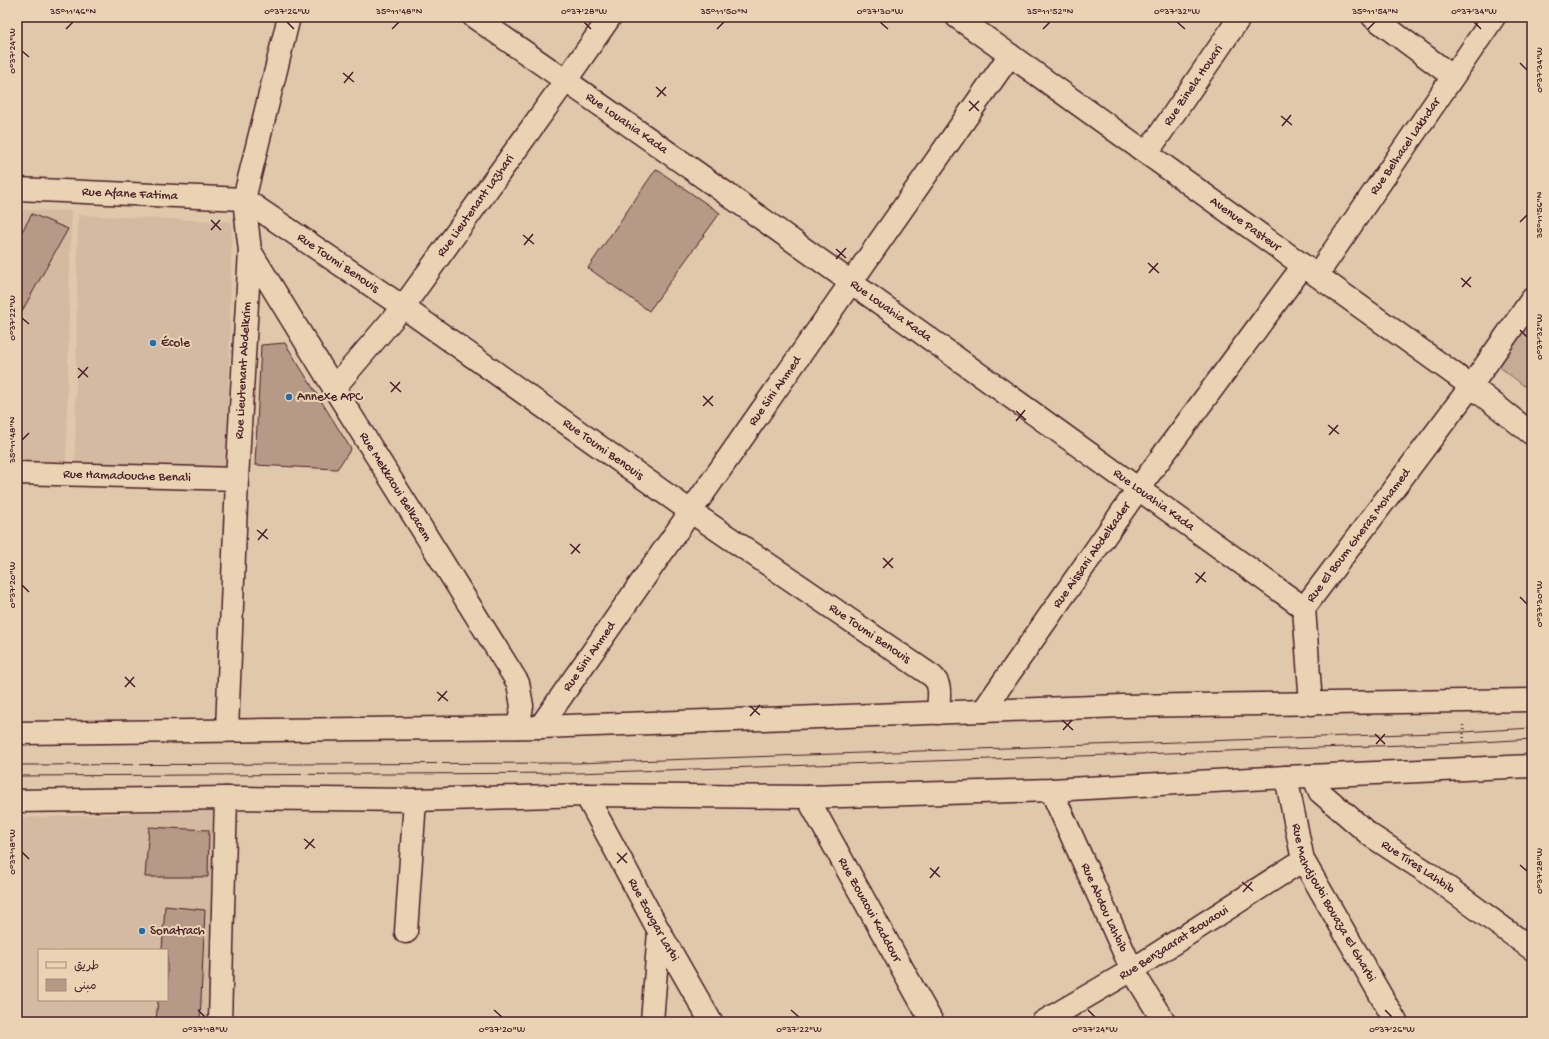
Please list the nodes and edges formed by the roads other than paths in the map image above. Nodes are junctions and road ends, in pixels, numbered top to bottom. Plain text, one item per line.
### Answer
1 (289, 17) edge
2 (474, 17) edge
3 (610, 17) edge
4 (959, 17) edge
5 (1240, 17) edge
6 (1373, 17) edge
7 (1494, 17) edge
8 (1010, 55) junction
9 (1452, 76) junction
10 (566, 80) junction
11 (1147, 153) junction
12 (17, 189) edge
13 (244, 199) junction
14 (250, 251) junction
15 (1310, 270) junction
16 (850, 282) junction
17 (1532, 299) edge
18 (403, 307) junction
19 (1471, 386) junction
20 (334, 388) junction
21 (1532, 434) edge
22 (17, 473) edge
23 (237, 479) junction
24 (1138, 489) junction
25 (690, 511) junction
26 (1304, 608) junction
27 (1529, 696) edge
28 (1311, 704) junction
29 (984, 711) junction
30 (938, 713) junction
31 (518, 727) junction
32 (540, 727) junction
33 (227, 730) junction
34 (17, 733) edge
35 (1532, 766) edge
36 (1313, 776) junction
37 (1286, 777) junction
38 (1051, 790) junction
39 (586, 795) junction
40 (807, 797) junction
41 (226, 798) junction
42 (415, 800) junction
43 (17, 801) edge
44 (1303, 860) junction
45 (659, 931) junction
46 (406, 932) dead end
47 (1532, 949) edge
48 (1132, 970) junction
49 (220, 1022) edge
50 (652, 1022) edge
51 (711, 1022) edge
52 (932, 1022) edge
53 (1043, 1022) edge
54 (1164, 1022) edge
55 (1396, 1022) edge

1 - 13 street, Rue Lieutenant Abdelkrim
2 - 10 street, Rue Louahia Kada
3 - 10 street, Rue Lieutenant Lazhari
4 - 8 street, Avenue Pasteur
5 - 11 street, Rue Zinela Houari
6 - 9 street
7 - 9 street, Rue Belhacel Lakhdar
8 - 11 street, Avenue Pasteur
8 - 16 street, Rue Sini Ahmed
9 - 15 street, Rue Belhacel Lakhdar
10 - 16 street, Rue Louahia Kada
10 - 18 street, Rue Lieutenant Lazhari
11 - 15 street, Avenue Pasteur
12 - 13 street, Rue Afane Fatima
13 - 14 street, Rue Lieutenant Abdelkrim
13 - 18 street, Rue Toumi Benouis
14 - 20 street, Rue Mekkaoui Belkacem
14 - 23 street, Rue Lieutenant Abdelkrim
15 - 19 street, Avenue Pasteur
15 - 24 street, Rue Aissani Abdelkader
16 - 24 street, Rue Louahia Kada
16 - 25 street, Rue Sini Ahmed
17 - 19 street, Rue El Boum Gheras Mohamed
18 - 20 street, Rue Lieutenant Lazhari
18 - 25 street, Rue Toumi Benouis
19 - 21 street, Avenue Pasteur
19 - 26 street, Rue El Boum Gheras Mohamed
20 - 31 street, Rue Mekkaoui Belkacem
22 - 23 street, Rue Hamadouche Benali
23 - 33 street, Rue Lieutenant Abdelkrim
24 - 26 street, Rue Louahia Kada
24 - 29 street, Rue Aissani Abdelkader
25 - 30 street, Rue Toumi Benouis
25 - 32 street, Rue Sini Ahmed
26 - 28 street, Rue El Boum Gheras Mohamed
27 - 28 street
28 - 29 street
29 - 30 street
30 - 32 street
31 - 32 street
31 - 33 street
33 - 34 street
35 - 36 street
36 - 37 street
36 - 47 street, Rue Tires Lahbib
37 - 38 street
37 - 44 street, Rue Mahdjoubi Bouaza El Gharbi
38 - 40 street
38 - 48 street, Rue Abdou Lahbib
39 - 40 street
39 - 42 street
39 - 45 street, Rue Zougar Larbi
40 - 52 street, Rue Zouaoui Kaddour
41 - 42 street
41 - 43 street
41 - 49 street
42 - 46 street
44 - 48 street, Rue Benzaarat Zouaoui
44 - 55 street, Rue Mahdjoubi Bouaza El Gharbi
45 - 50 street
45 - 51 street, Rue Zougar Larbi
48 - 53 street, Rue Benzaarat Zouaoui
48 - 54 street, Rue Abdou Lahbib

